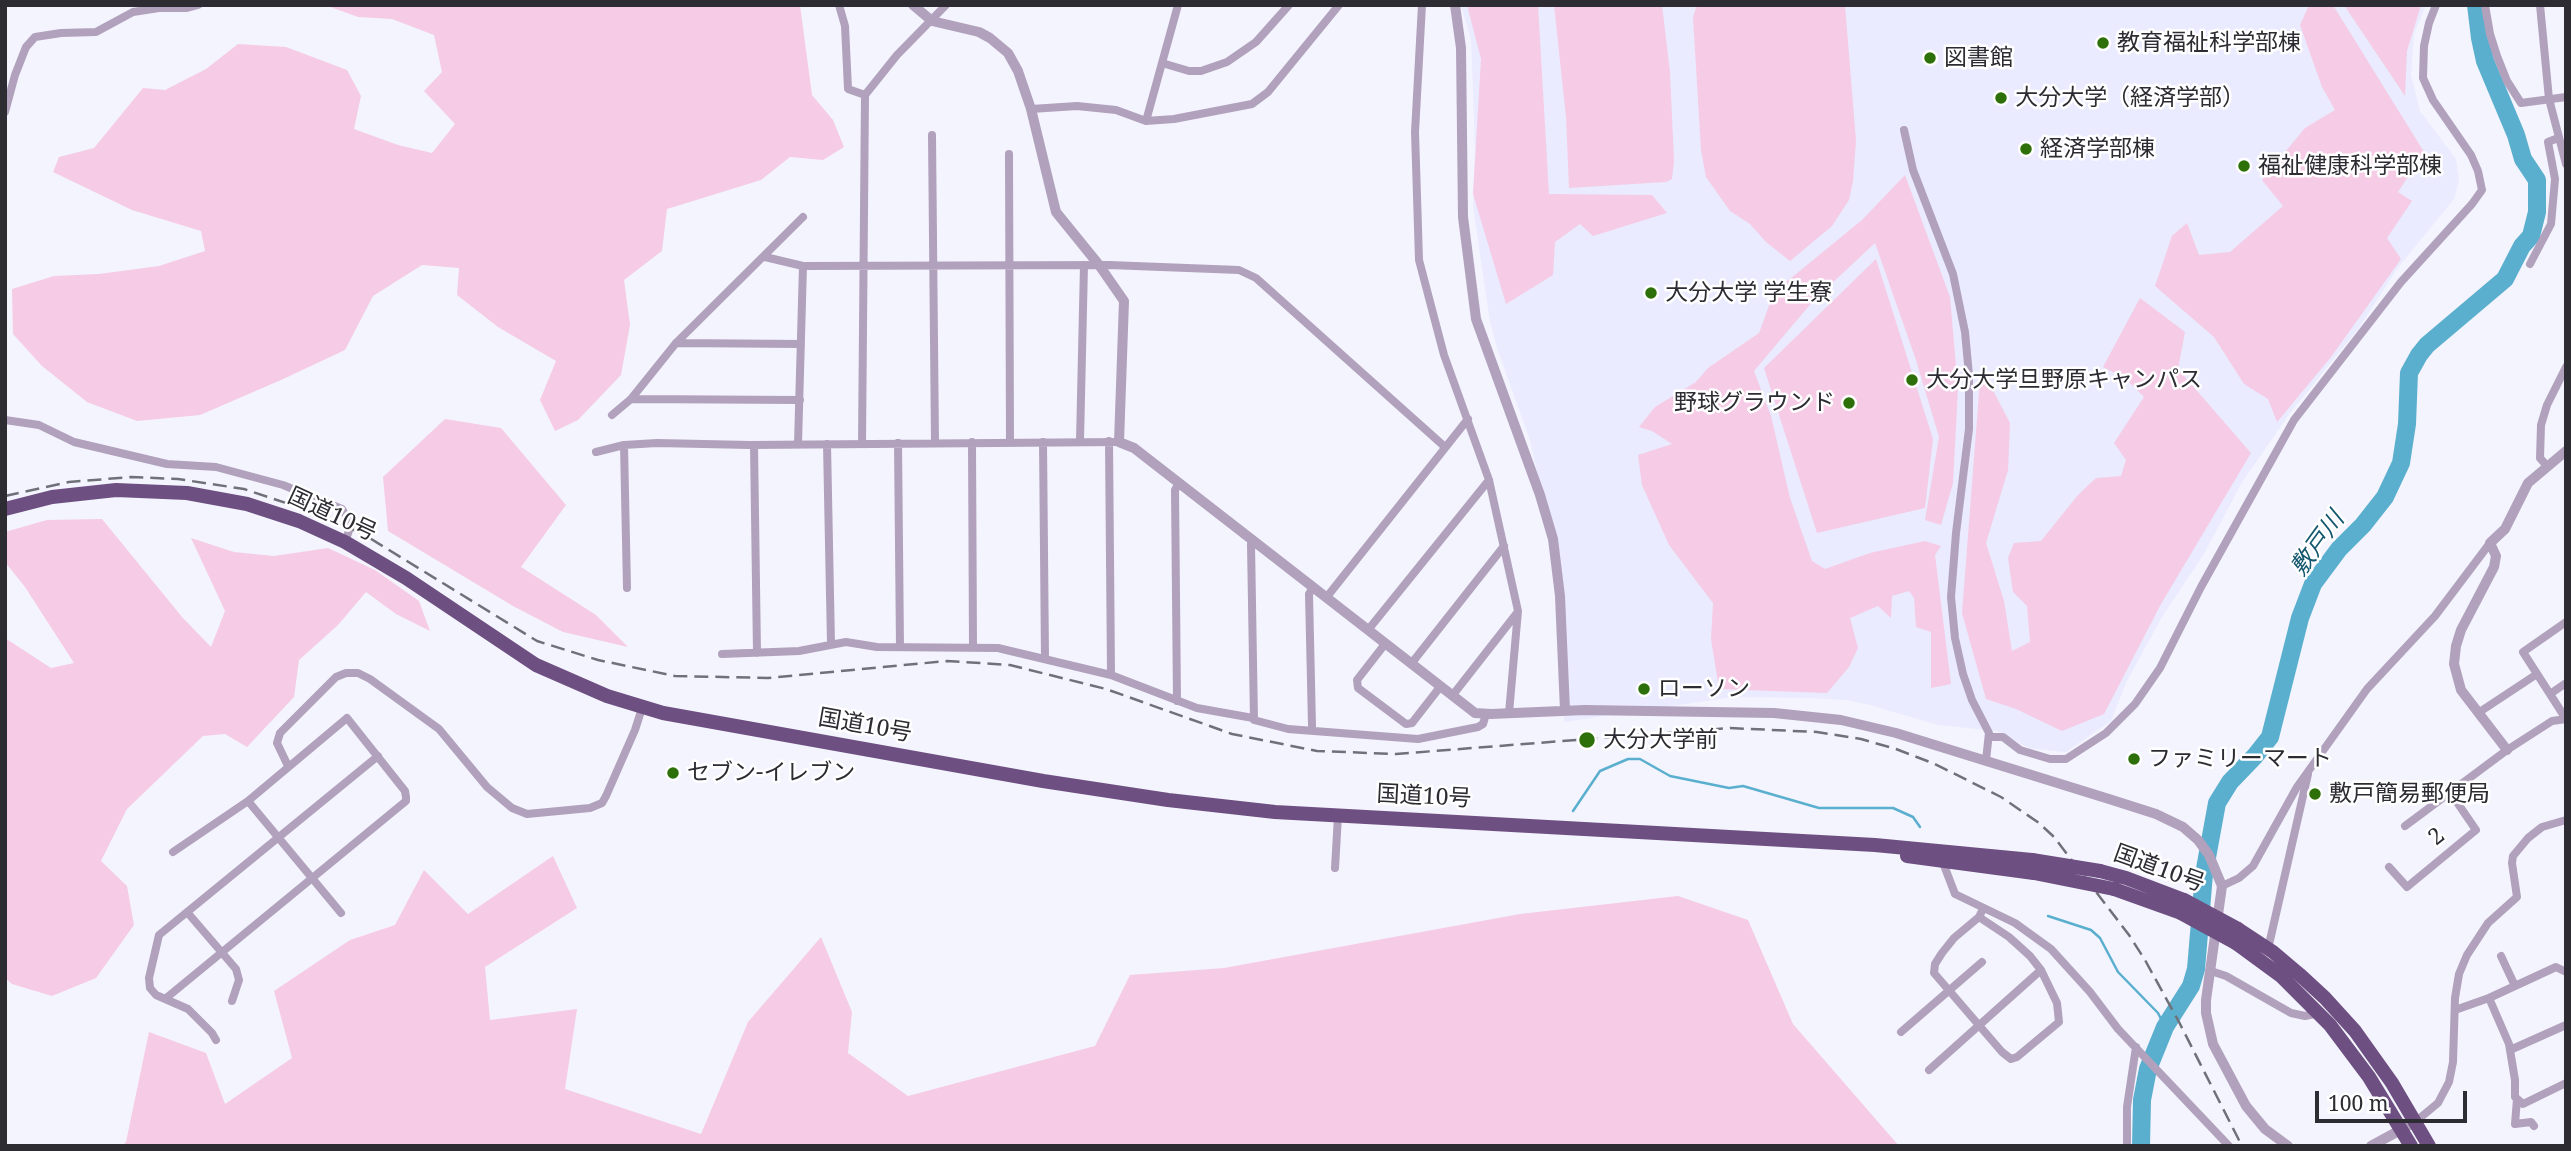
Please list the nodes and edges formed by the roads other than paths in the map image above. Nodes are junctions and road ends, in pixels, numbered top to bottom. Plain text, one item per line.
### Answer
1 (198, 5) edge
2 (839, 5) edge
3 (914, 5) edge
4 (946, 5) edge
5 (1178, 5) edge
6 (1289, 5) edge
7 (1339, 5) edge
8 (1422, 5) edge
9 (1455, 5) edge
10 (2436, 5) edge
11 (2485, 5) edge
12 (2540, 5) edge
13 (932, 21) junction
14 (1162, 63) junction
15 (865, 95) junction
16 (2566, 97) edge
17 (2549, 99) junction
18 (1031, 109) junction
19 (5, 112) edge
20 (1146, 121) junction
21 (1905, 130) dead end
22 (932, 135) dead end
23 (2558, 138) junction
24 (1009, 154) dead end
25 (2566, 164) edge
26 (803, 217) dead end
27 (765, 257) junction
28 (2530, 264) dead end
29 (863, 265) junction
30 (934, 265) junction
31 (1009, 265) junction
32 (1084, 265) junction
33 (1099, 265) junction
34 (803, 266) junction
35 (676, 343) junction
36 (801, 344) junction
37 (2566, 367) edge
38 (631, 399) junction
39 (800, 400) junction
40 (612, 415) dead end
41 (1468, 419) junction
42 (5, 420) edge
43 (1080, 441) junction
44 (1114, 441) junction
45 (972, 442) junction
46 (1010, 442) junction
47 (1043, 442) junction
48 (863, 443) junction
49 (898, 443) junction
50 (935, 443) junction
51 (798, 444) junction
52 (827, 444) junction
53 (754, 445) junction
54 (624, 446) junction
55 (1445, 447) junction
56 (2566, 451) edge
57 (596, 452) dead end
58 (2547, 466) junction
59 (1489, 480) junction
60 (1179, 483) junction
61 (5, 509) edge
62 (1254, 541) junction
63 (345, 542) junction
64 (2490, 543) junction
65 (1504, 546) junction
66 (1313, 587) junction
67 (627, 588) dead end
68 (1326, 598) junction
69 (1518, 611) junction
70 (2566, 622) edge
71 (1368, 630) junction
72 (831, 644) junction
73 (1385, 644) junction
74 (900, 647) junction
75 (973, 647) junction
76 (757, 653) junction
77 (722, 654) dead end
78 (1045, 659) junction
79 (1411, 664) junction
80 (2537, 674) junction
81 (1111, 675) junction
82 (2566, 683) edge
83 (1440, 687) junction
84 (2550, 694) junction
85 (1452, 696) junction
86 (1178, 701) junction
87 (642, 708) junction
88 (1565, 710) junction
89 (1508, 713) junction
90 (2478, 713) junction
91 (1486, 714) junction
92 (1253, 718) junction
93 (2564, 721) edge
94 (1312, 726) dead end
95 (1989, 737) junction
96 (2507, 750) junction
97 (378, 756) junction
98 (1986, 760) junction
99 (288, 766) junction
100 (2310, 768) junction
101 (2450, 792) junction
102 (248, 800) junction
103 (1338, 816) junction
104 (2566, 820) edge
105 (2405, 826) dead end
106 (278, 837) junction
107 (173, 852) dead end
108 (1945, 856) junction
109 (2033, 866) junction
110 (2389, 867) dead end
111 (1335, 868) dead end
112 (312, 878) junction
113 (2222, 886) junction
114 (2182, 906) junction
115 (187, 912) junction
116 (341, 913) dead end
117 (1981, 913) junction
118 (2237, 936) junction
119 (2268, 949) junction
120 (221, 952) junction
121 (2501, 957) dead end
122 (1982, 962) dead end
123 (2041, 970) junction
124 (2211, 971) junction
125 (2566, 972) edge
126 (2515, 986) junction
127 (1948, 992) junction
128 (2489, 998) junction
129 (165, 999) junction
130 (232, 1001) dead end
131 (2455, 1010) junction
132 (2319, 1013) junction
133 (2566, 1025) edge
134 (1978, 1027) junction
135 (1901, 1032) dead end
136 (216, 1040) dead end
137 (2139, 1050) junction
138 (2510, 1050) junction
139 (1928, 1070) dead end
140 (2566, 1083) edge
141 (2517, 1100) junction
142 (2415, 1122) junction
143 (2534, 1126) dead end
144 (2402, 1130) junction
145 (2127, 1146) edge
146 (2229, 1146) edge
147 (2288, 1146) edge
148 (2371, 1146) edge
149 (2411, 1146) edge
150 (2429, 1146) edge

1 - 19 street
2 - 15 street
3 - 13 street
4 - 13 street
5 - 14 street
6 - 14 street
7 - 20 street
8 - 41 street
9 - 88 street
10 - 95 street
11 - 17 street
12 - 17 street
13 - 15 street
13 - 18 street
14 - 20 street
15 - 29 street
16 - 17 street
17 - 23 street
18 - 20 street
18 - 33 street
21 - 95 street
22 - 30 street
23 - 25 street
23 - 28 street
24 - 31 street
26 - 27 street
27 - 34 street
27 - 35 street
29 - 30 street
29 - 34 street
29 - 48 street
30 - 31 street
30 - 50 street
31 - 32 street
31 - 46 street
32 - 33 street
32 - 43 street
33 - 44 street
33 - 55 street
34 - 36 street
35 - 36 street
35 - 38 street
36 - 39 street
37 - 58 street
38 - 39 street
38 - 40 street
39 - 51 street
41 - 55 street
41 - 59 street
42 - 63 street
43 - 44 street
43 - 47 street
44 - 60 street
44 - 81 street
45 - 46 street
45 - 50 street
45 - 75 street
46 - 47 street
47 - 78 street
48 - 49 street
48 - 52 street
49 - 50 street
49 - 74 street
51 - 52 street
51 - 53 street
52 - 72 street
53 - 54 street
53 - 76 street
54 - 57 street
54 - 67 street
55 - 68 street
56 - 58 street
58 - 64 street
59 - 65 street
59 - 71 street
60 - 62 street
60 - 86 street
61 - 63 highway, 国道10号
62 - 66 street
62 - 92 street
63 - 87 highway, 国道10号
64 - 90 street
64 - 100 street
65 - 69 street
65 - 79 street
66 - 68 street
66 - 94 street
68 - 71 street
69 - 85 street
69 - 89 street
70 - 80 street
71 - 73 street
72 - 74 street
72 - 76 street
73 - 79 street
73 - 83 street
74 - 75 street
75 - 78 street
76 - 77 street
78 - 81 street
79 - 83 street
80 - 84 street
80 - 90 street
81 - 86 street
82 - 84 street
83 - 85 street
84 - 93 street
85 - 91 street
86 - 92 street
87 - 99 street
87 - 103 highway, 国道10号
88 - 89 street
88 - 98 street
89 - 91 street
90 - 96 street
91 - 92 street
93 - 96 street
95 - 98 street
96 - 101 street
97 - 99 street
97 - 106 street
97 - 112 street
98 - 113 street
99 - 102 street
100 - 113 street
100 - 119 street
101 - 105 street
101 - 110 street, 2
102 - 106 street
102 - 107 street
103 - 108 highway, 国道10号
103 - 111 street
104 - 131 street
106 - 112 street
106 - 115 street
108 - 109 highway, 国道10号
108 - 117 street
109 - 114 highway, 国道10号, bridge
109 - 114 highway, 国道10号, bridge
112 - 116 street
112 - 120 street
113 - 124 street
114 - 118 highway, 国道10号, bridge
115 - 120 street
115 - 129 street
117 - 123 street
117 - 127 street
117 - 137 street
118 - 119 highway, 国道10号
118 - 132 highway, 国道10号
119 - 142 highway, 国道10号
120 - 129 street
120 - 130 street
121 - 126 street
122 - 127 street
123 - 134 street
123 - 134 street
124 - 132 street
124 - 147 street
125 - 126 street
126 - 128 street
127 - 134 street
127 - 135 street
128 - 131 street
128 - 138 street
129 - 136 street
131 - 142 street
132 - 144 highway, 国道10号
133 - 138 street
134 - 139 street
137 - 145 street
137 - 146 street
138 - 141 street
140 - 141 street
141 - 143 street
142 - 144 street
142 - 150 highway, 国道10号
144 - 148 street
144 - 149 highway, 国道10号

